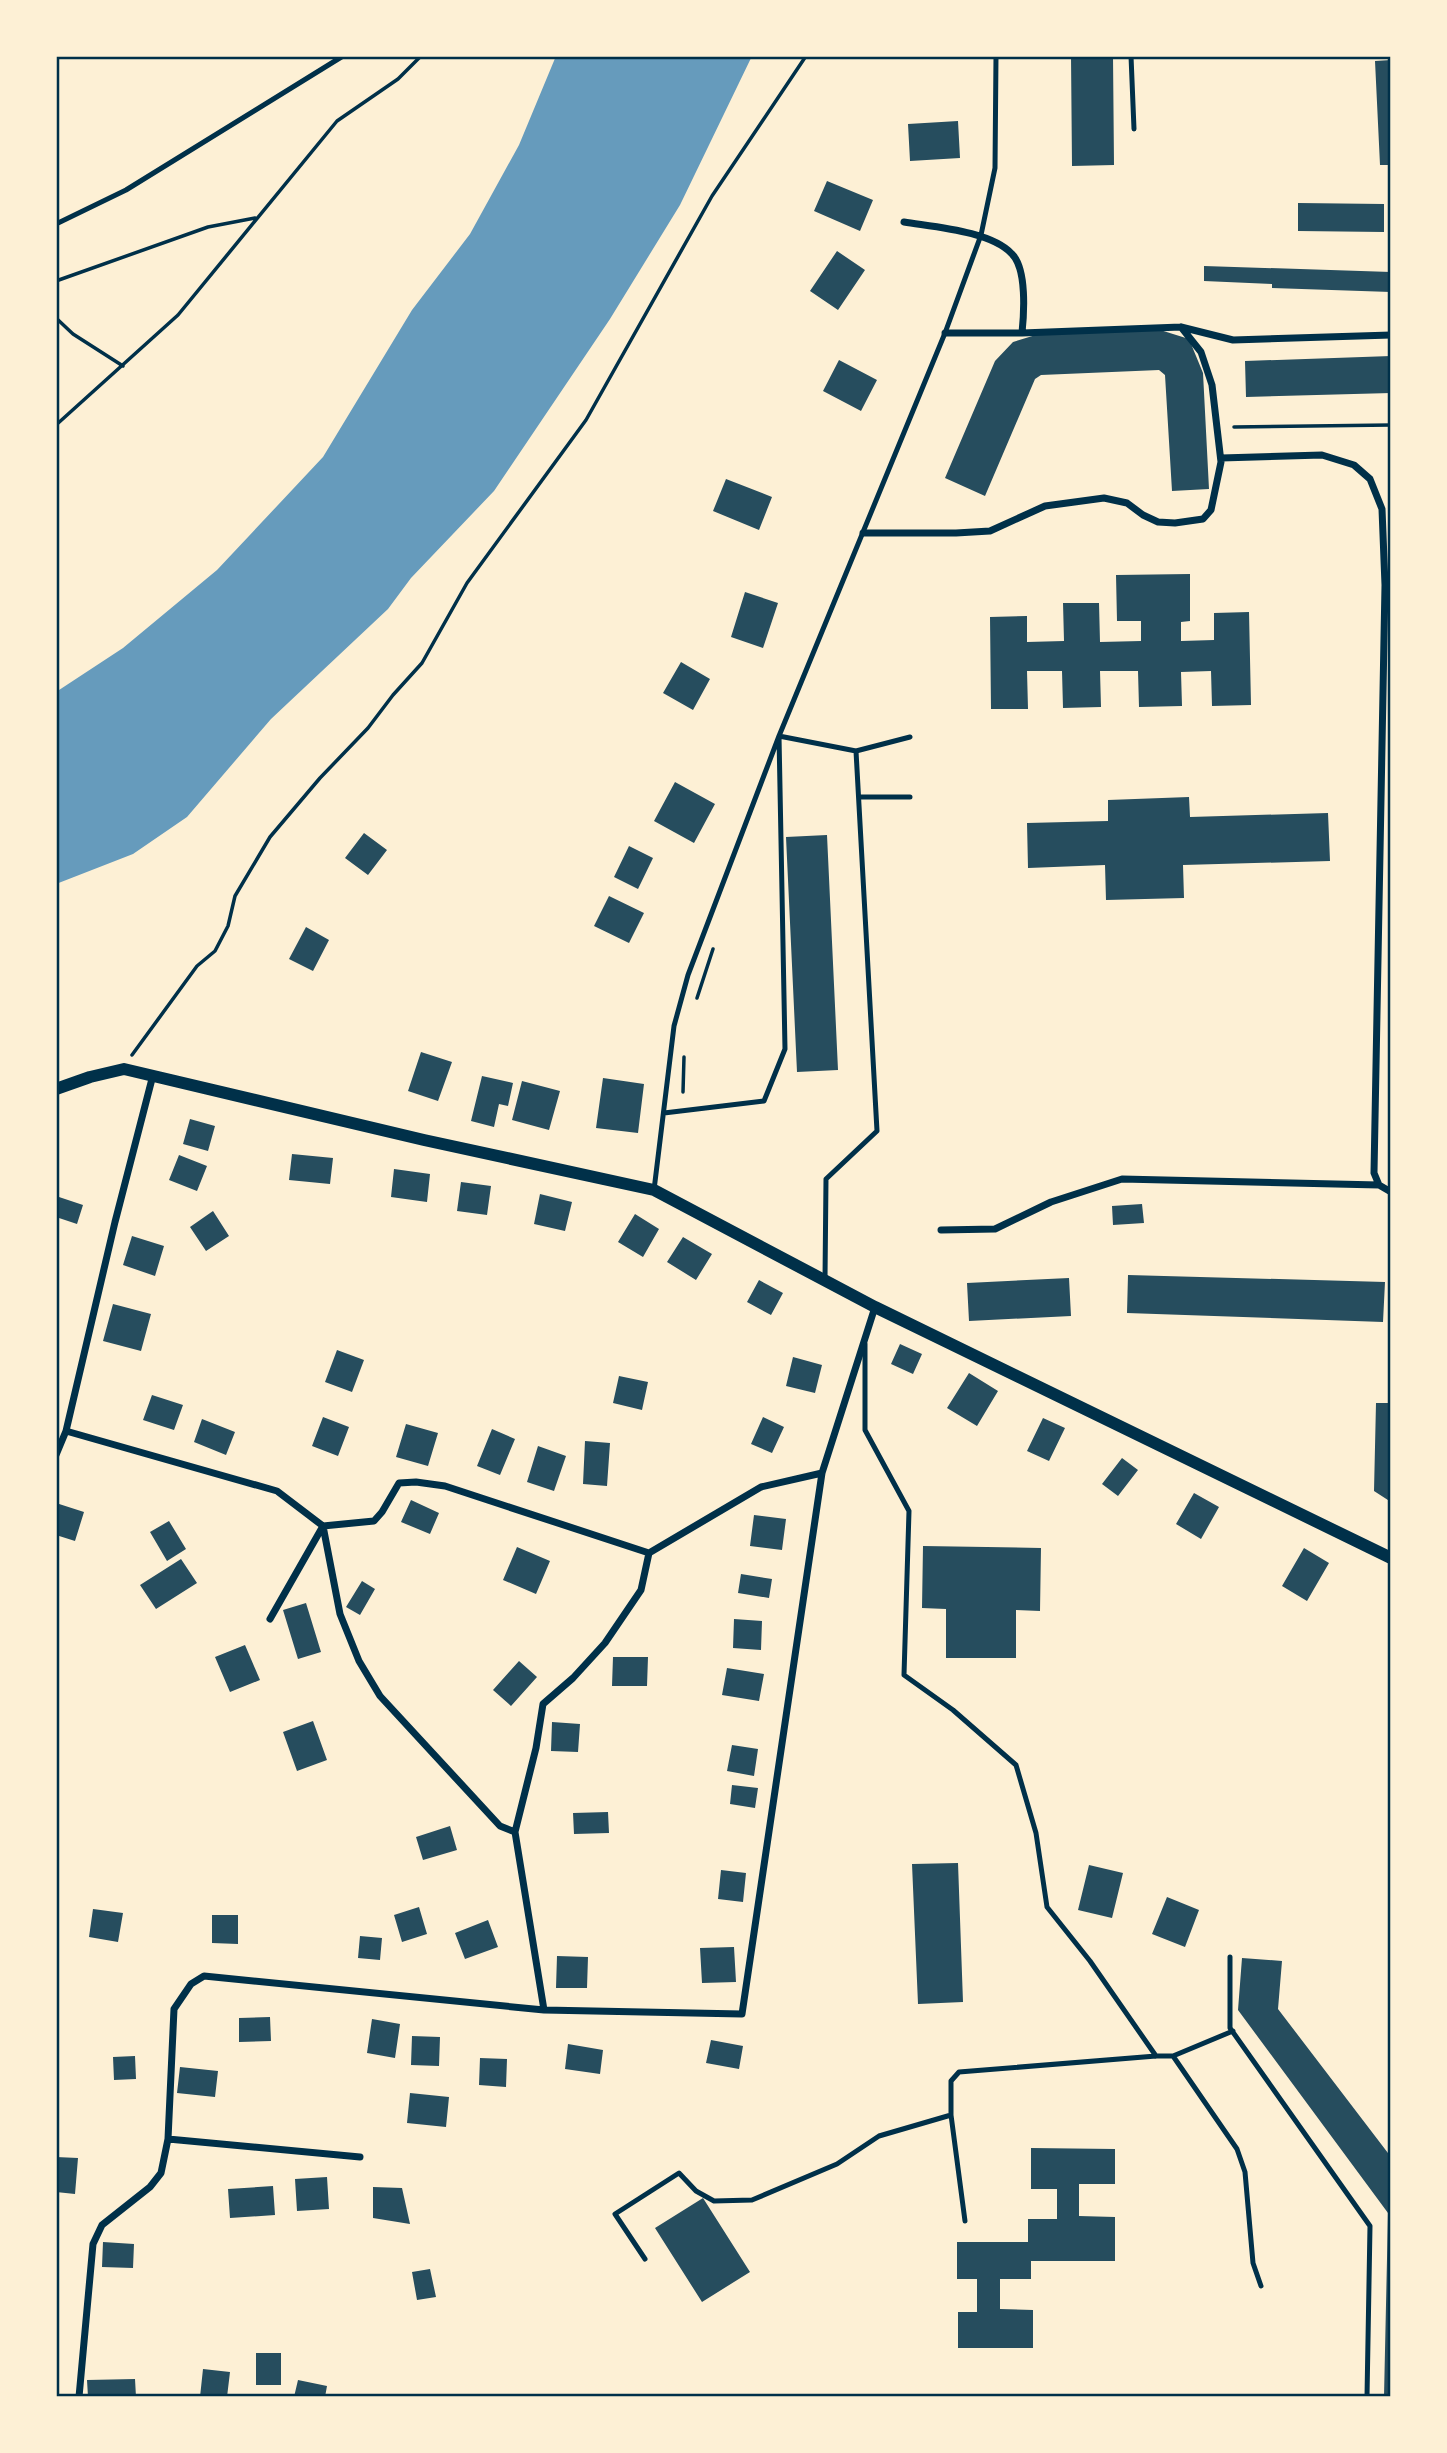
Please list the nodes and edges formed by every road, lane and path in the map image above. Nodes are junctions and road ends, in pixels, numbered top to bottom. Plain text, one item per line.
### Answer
1 (343, 56) edge
2 (421, 56) edge
3 (806, 56) edge
4 (996, 56) edge
5 (1131, 56) edge
6 (1134, 129) dead end
7 (257, 218) junction
8 (904, 222) dead end
9 (56, 224) edge
10 (981, 235) junction
11 (56, 281) edge
12 (56, 318) edge
13 (1181, 327) junction
14 (946, 333) junction
15 (1022, 333) junction
16 (1391, 335) edge
17 (123, 366) junction
18 (56, 425) edge
19 (1391, 425) edge
20 (1234, 427) dead end
21 (1221, 458) junction
22 (863, 533) junction
23 (779, 736) junction
24 (910, 737) dead end
25 (856, 751) junction
26 (859, 797) junction
27 (910, 797) dead end
28 (717, 938) dead end
29 (696, 1001) dead end
30 (685, 1052) dead end
31 (124, 1069) junction
32 (153, 1075) junction
33 (56, 1089) edge
34 (683, 1093) dead end
35 (664, 1113) junction
36 (1379, 1185) junction
37 (654, 1190) junction
38 (1391, 1192) edge
39 (942, 1230) dead end
40 (825, 1281) junction
41 (875, 1307) junction
42 (865, 1338) junction
43 (66, 1431) junction
44 (56, 1455) edge
45 (822, 1473) junction
46 (323, 1526) junction
47 (649, 1553) junction
48 (1391, 1558) edge
49 (270, 1619) dead end
50 (514, 1832) junction
51 (1230, 1957) dead end
52 (544, 2010) junction
53 (1233, 2031) junction
54 (1156, 2056) junction
55 (1173, 2056) junction
56 (951, 2115) junction
57 (168, 2139) junction
58 (360, 2157) dead end
59 (965, 2221) dead end
60 (645, 2259) dead end
61 (1261, 2286) dead end
62 (79, 2397) edge
63 (1367, 2397) edge

1 - 9 lane
2 - 7 path
3 - 31 path
4 - 10 lane
5 - 6 lane
7 - 11 path
7 - 17 path
8 - 10 street
10 - 14 lane
10 - 15 street
12 - 17 path
13 - 15 street
13 - 16 street
13 - 21 street
14 - 15 street
14 - 22 lane
17 - 18 path
19 - 20 path
21 - 22 street
21 - 36 street
22 - 23 lane
23 - 25 lane
23 - 35 lane
23 - 35 lane
24 - 25 lane
25 - 26 lane
26 - 27 lane
26 - 40 lane
28 - 29 path
30 - 34 path
31 - 32 street
31 - 33 street
32 - 37 street
32 - 43 street
35 - 37 lane
36 - 38 street
36 - 39 street
37 - 40 street
40 - 41 street
41 - 42 street
41 - 48 street
42 - 45 street
42 - 54 lane
43 - 44 street
43 - 46 street
45 - 47 street
45 - 52 street
46 - 47 street
46 - 49 street
46 - 50 street
47 - 50 street
50 - 52 street
51 - 53 lane
52 - 57 street
53 - 55 lane
53 - 63 lane
54 - 55 lane
54 - 56 lane
55 - 61 lane
56 - 59 lane
56 - 60 lane
57 - 58 street
57 - 62 street

